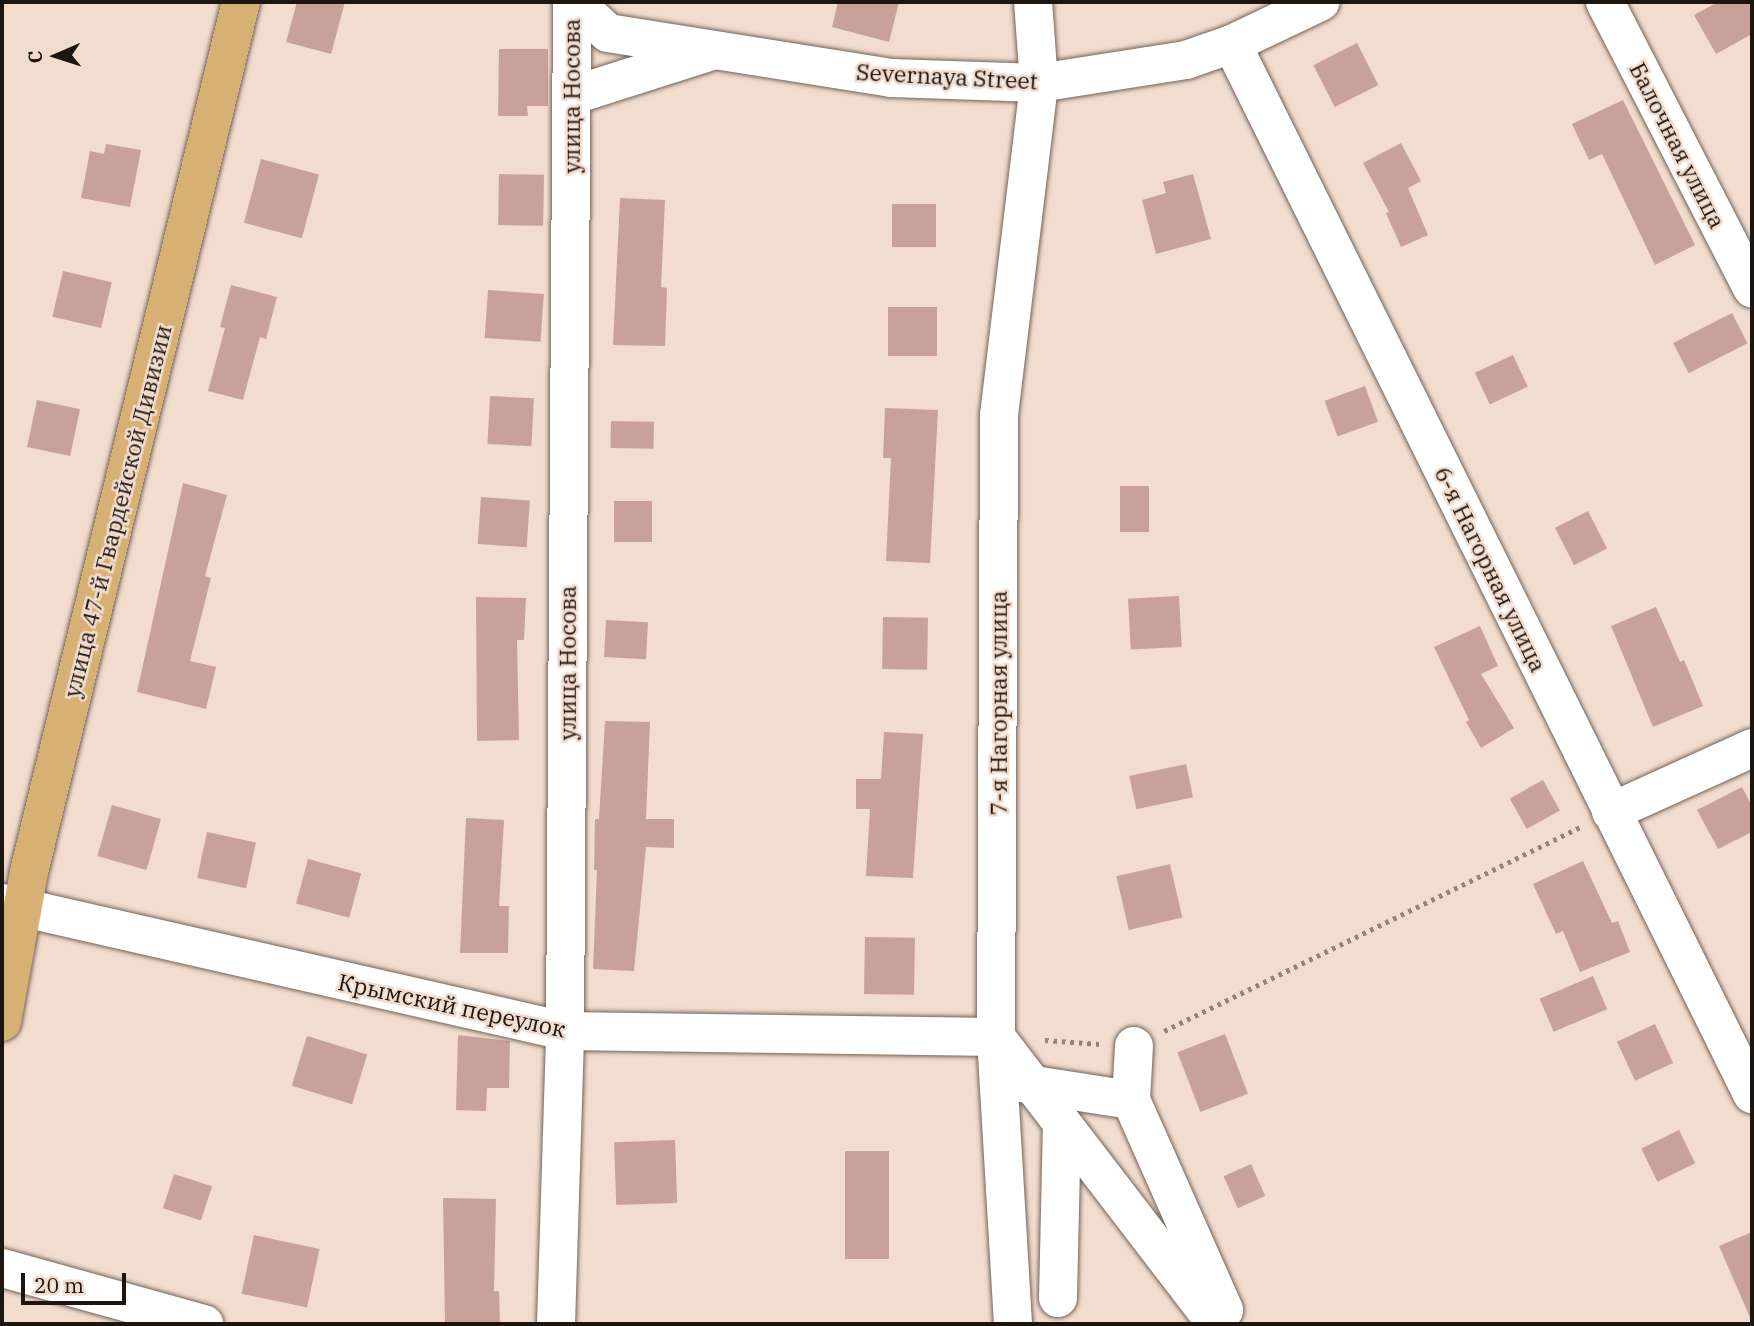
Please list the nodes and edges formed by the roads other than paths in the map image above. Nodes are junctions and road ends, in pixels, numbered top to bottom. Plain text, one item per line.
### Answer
1 (241, 2) edge
2 (573, 2) edge
3 (1032, 2) edge
4 (1320, 2) edge
5 (1605, 2) edge
6 (1232, 44) junction
7 (714, 51) junction
8 (1039, 83) junction
9 (571, 96) junction
10 (1752, 288) edge
11 (1752, 748) edge
12 (1611, 812) junction
13 (12, 906) edge
14 (2, 1022) edge
15 (565, 1031) junction
16 (996, 1037) junction
17 (1134, 1046) road end
18 (1016, 1082) junction
19 (1752, 1094) edge
20 (1131, 1100) junction
21 (1062, 1123) junction
22 (2, 1268) edge
23 (1012, 1309) edge
24 (1067, 1311) edge
25 (204, 1324) edge
26 (556, 1324) edge
27 (1216, 1324) edge
28 (1230, 1324) edge

1 - 13 main road, улица 47-й Гвардейской Дивизии
2 - 7 street, Severnaya Street
2 - 9 street, улица Носова
3 - 8 street
4 - 6 street, Severnaya Street
5 - 10 street, Балочная улица
6 - 8 street, Severnaya Street
6 - 12 street, 6-я Нагорная улица
7 - 8 street, Severnaya Street
7 - 9 street
8 - 16 street, 7-я Нагорная улица
9 - 15 street, улица Носова
11 - 12 street
12 - 19 street, 6-я Нагорная улица
13 - 14 main road, улица 47-й Гвардейской Дивизии
13 - 15 street, Крымский переулок
15 - 16 street, Крымский переулок
15 - 26 street, улица Носова
16 - 18 street, 7-я Нагорная улица
17 - 20 street
18 - 20 street
18 - 21 street
18 - 23 street, 7-я Нагорная улица
20 - 28 street
21 - 24 street
21 - 27 street
22 - 25 street
23 - 24 street

